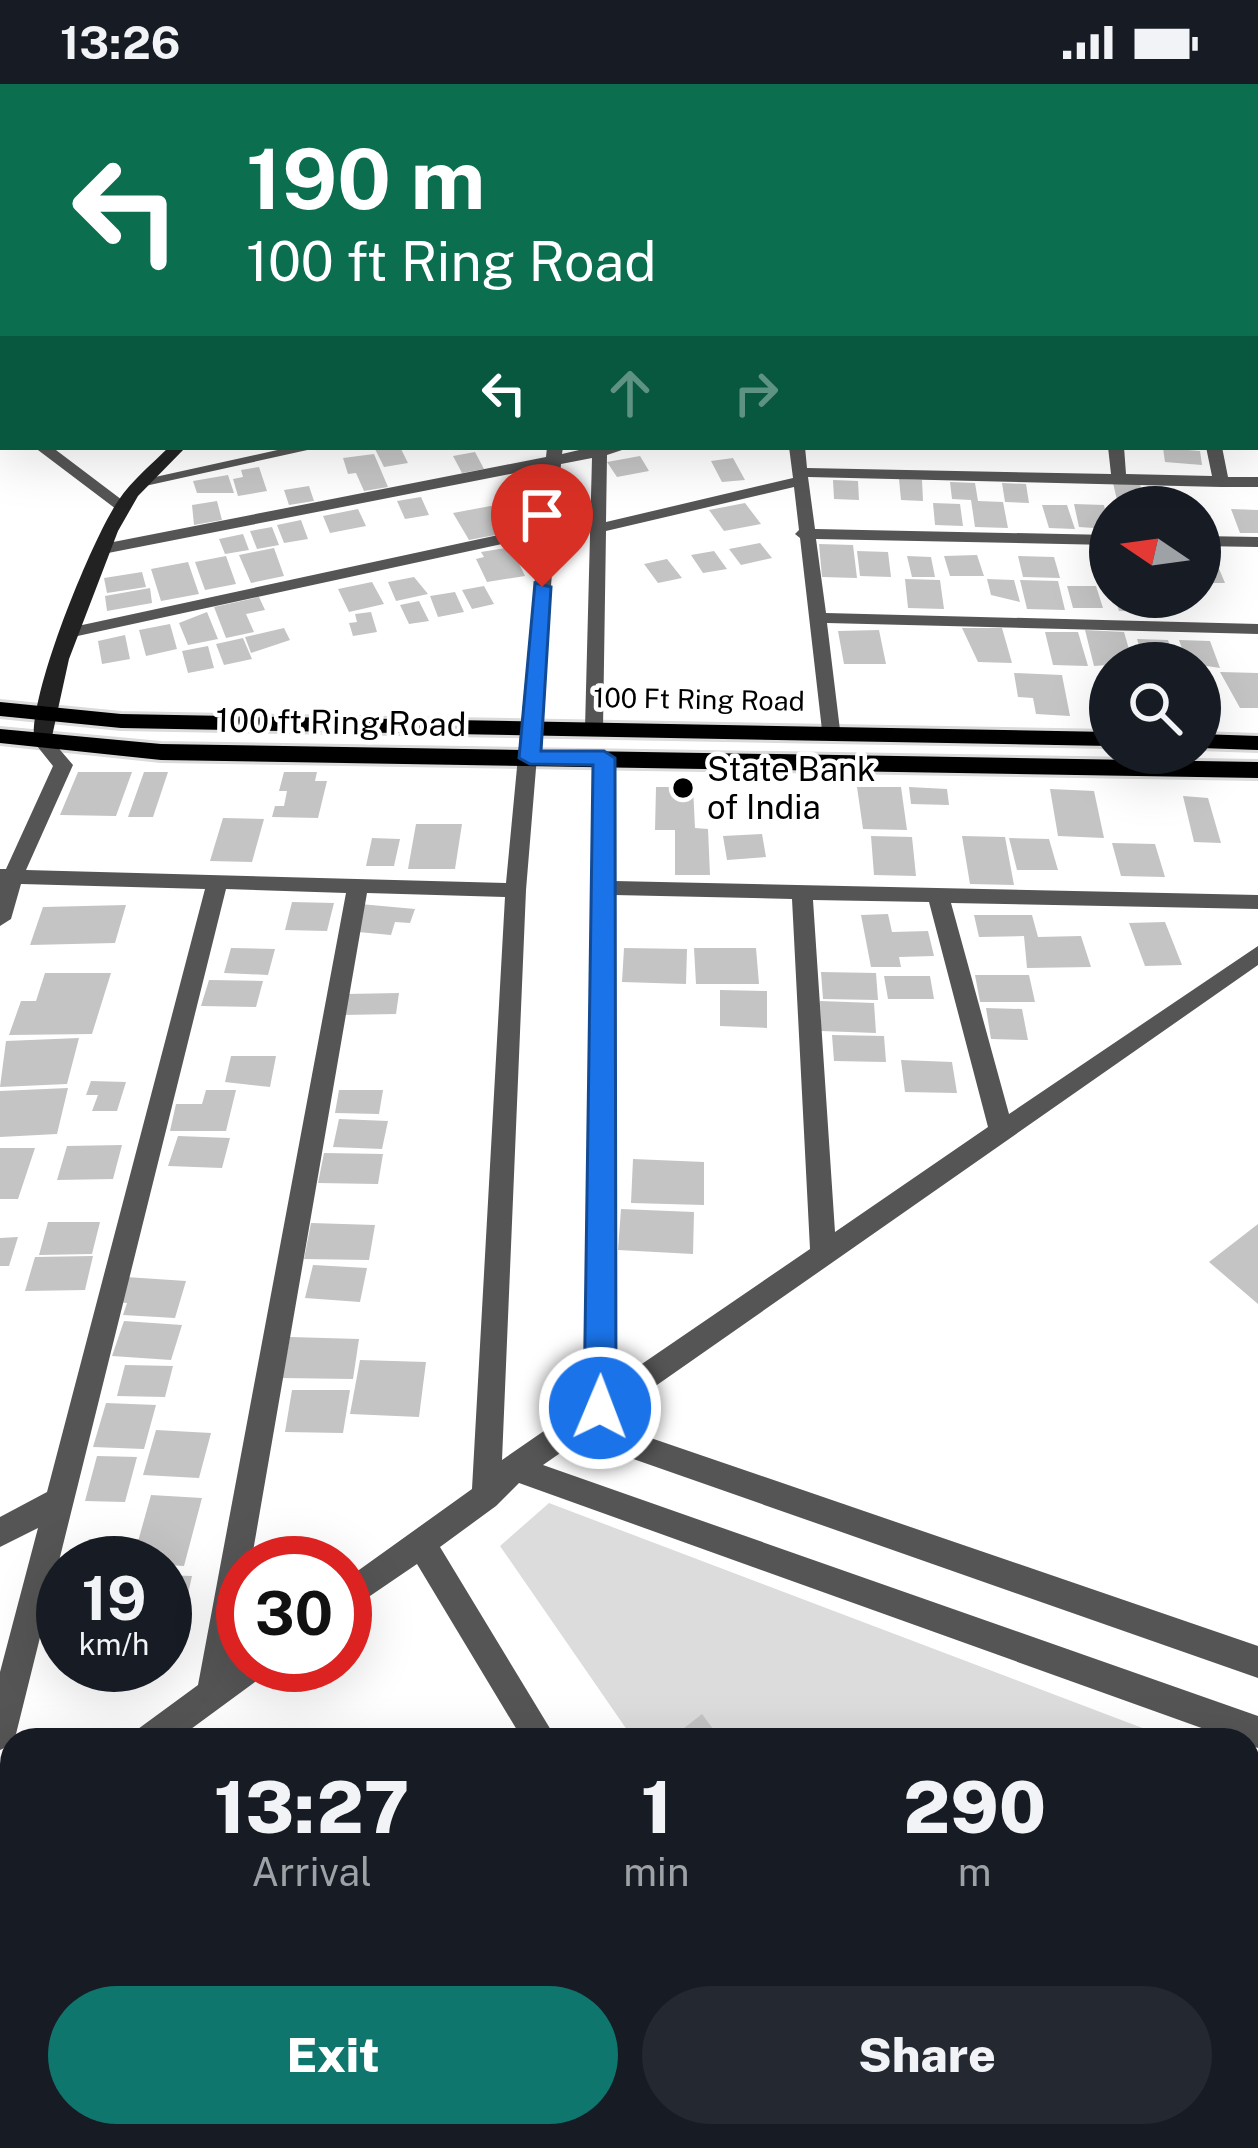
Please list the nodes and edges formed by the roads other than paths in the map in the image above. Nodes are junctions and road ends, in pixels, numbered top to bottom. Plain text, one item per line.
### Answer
1 (45, 450) edge
2 (175, 450) edge
3 (298, 450) edge
4 (589, 450) edge
5 (600, 450) edge
6 (797, 450) edge
7 (1116, 450) edge
8 (1215, 450) edge
9 (555, 453) edge
10 (800, 476) junction
11 (1119, 479) junction
12 (146, 481) junction
13 (1221, 482) junction
14 (1258, 482) edge
15 (122, 506) junction
16 (600, 528) junction
17 (547, 529) junction
18 (803, 534) junction
19 (1089, 540) edge
20 (1221, 541) edge
21 (1258, 542) edge
22 (103, 549) junction
23 (818, 618) junction
24 (1258, 629) edge
25 (73, 632) junction
26 (0, 709) edge
27 (530, 727) junction
28 (594, 728) junction
29 (41, 729) junction
30 (831, 730) junction
31 (0, 736) edge
32 (1089, 738) edge
33 (1221, 742) edge
34 (1258, 743) edge
35 (530, 758) junction
36 (604, 758) junction
37 (1258, 770) edge
38 (6, 877) edge
39 (217, 882) junction
40 (358, 886) junction
41 (607, 888) junction
42 (516, 890) junction
43 (802, 892) junction
44 (938, 895) junction
45 (1255, 903) edge
46 (0, 920) edge
47 (1258, 955) edge
48 (1000, 1130) junction
49 (824, 1251) junction
50 (588, 1417) junction
51 (514, 1468) junction
52 (486, 1496) junction
53 (56, 1502) junction
54 (0, 1533) edge
55 (421, 1543) junction
56 (372, 1578) edge
57 (1258, 1662) edge
58 (216, 1691) edge
59 (212, 1694) junction
60 (1, 1728) edge
61 (165, 1728) edge
62 (534, 1728) edge
63 (1247, 1728) edge

1 - 15 street
2 - 12 main road
3 - 12 street
4 - 9 street
5 - 16 street
6 - 10 street
7 - 11 street
8 - 13 street
9 - 17 street
9 - 22 street
10 - 11 street
10 - 16 street
10 - 18 street
11 - 13 street
12 - 15 main road
13 - 14 street
15 - 22 main road
16 - 28 street
17 - 25 street
17 - 27 street
18 - 19 street
18 - 23 street
20 - 21 street
22 - 25 main road
23 - 24 street
23 - 30 street
25 - 29 main road
26 - 29 main road, 100 Ft Ring Road
27 - 28 main road, 100 Ft Ring Road
27 - 29 main road, 100 Ft Ring Road
27 - 35 street
28 - 30 main road, 100 Ft Ring Road
29 - 31 main road, 100 ft Ring Road
29 - 35 main road, 100 ft Ring Road
29 - 38 street
30 - 32 main road, 100 Ft Ring Road
33 - 34 main road
35 - 36 main road, 100 ft Ring Road
35 - 42 street
36 - 37 main road, 100 ft Ring Road
36 - 41 street
38 - 39 street
38 - 46 street
39 - 40 street
39 - 53 street
40 - 42 street
40 - 59 street
41 - 43 street
41 - 50 street
42 - 52 street
43 - 44 street
43 - 49 street
44 - 45 street
44 - 48 street
47 - 48 street
48 - 49 street
49 - 50 street
50 - 51 street
50 - 57 street
51 - 52 street
51 - 63 street
52 - 55 street
53 - 54 street
53 - 60 street
55 - 56 street
55 - 62 street
58 - 59 street
59 - 61 street

